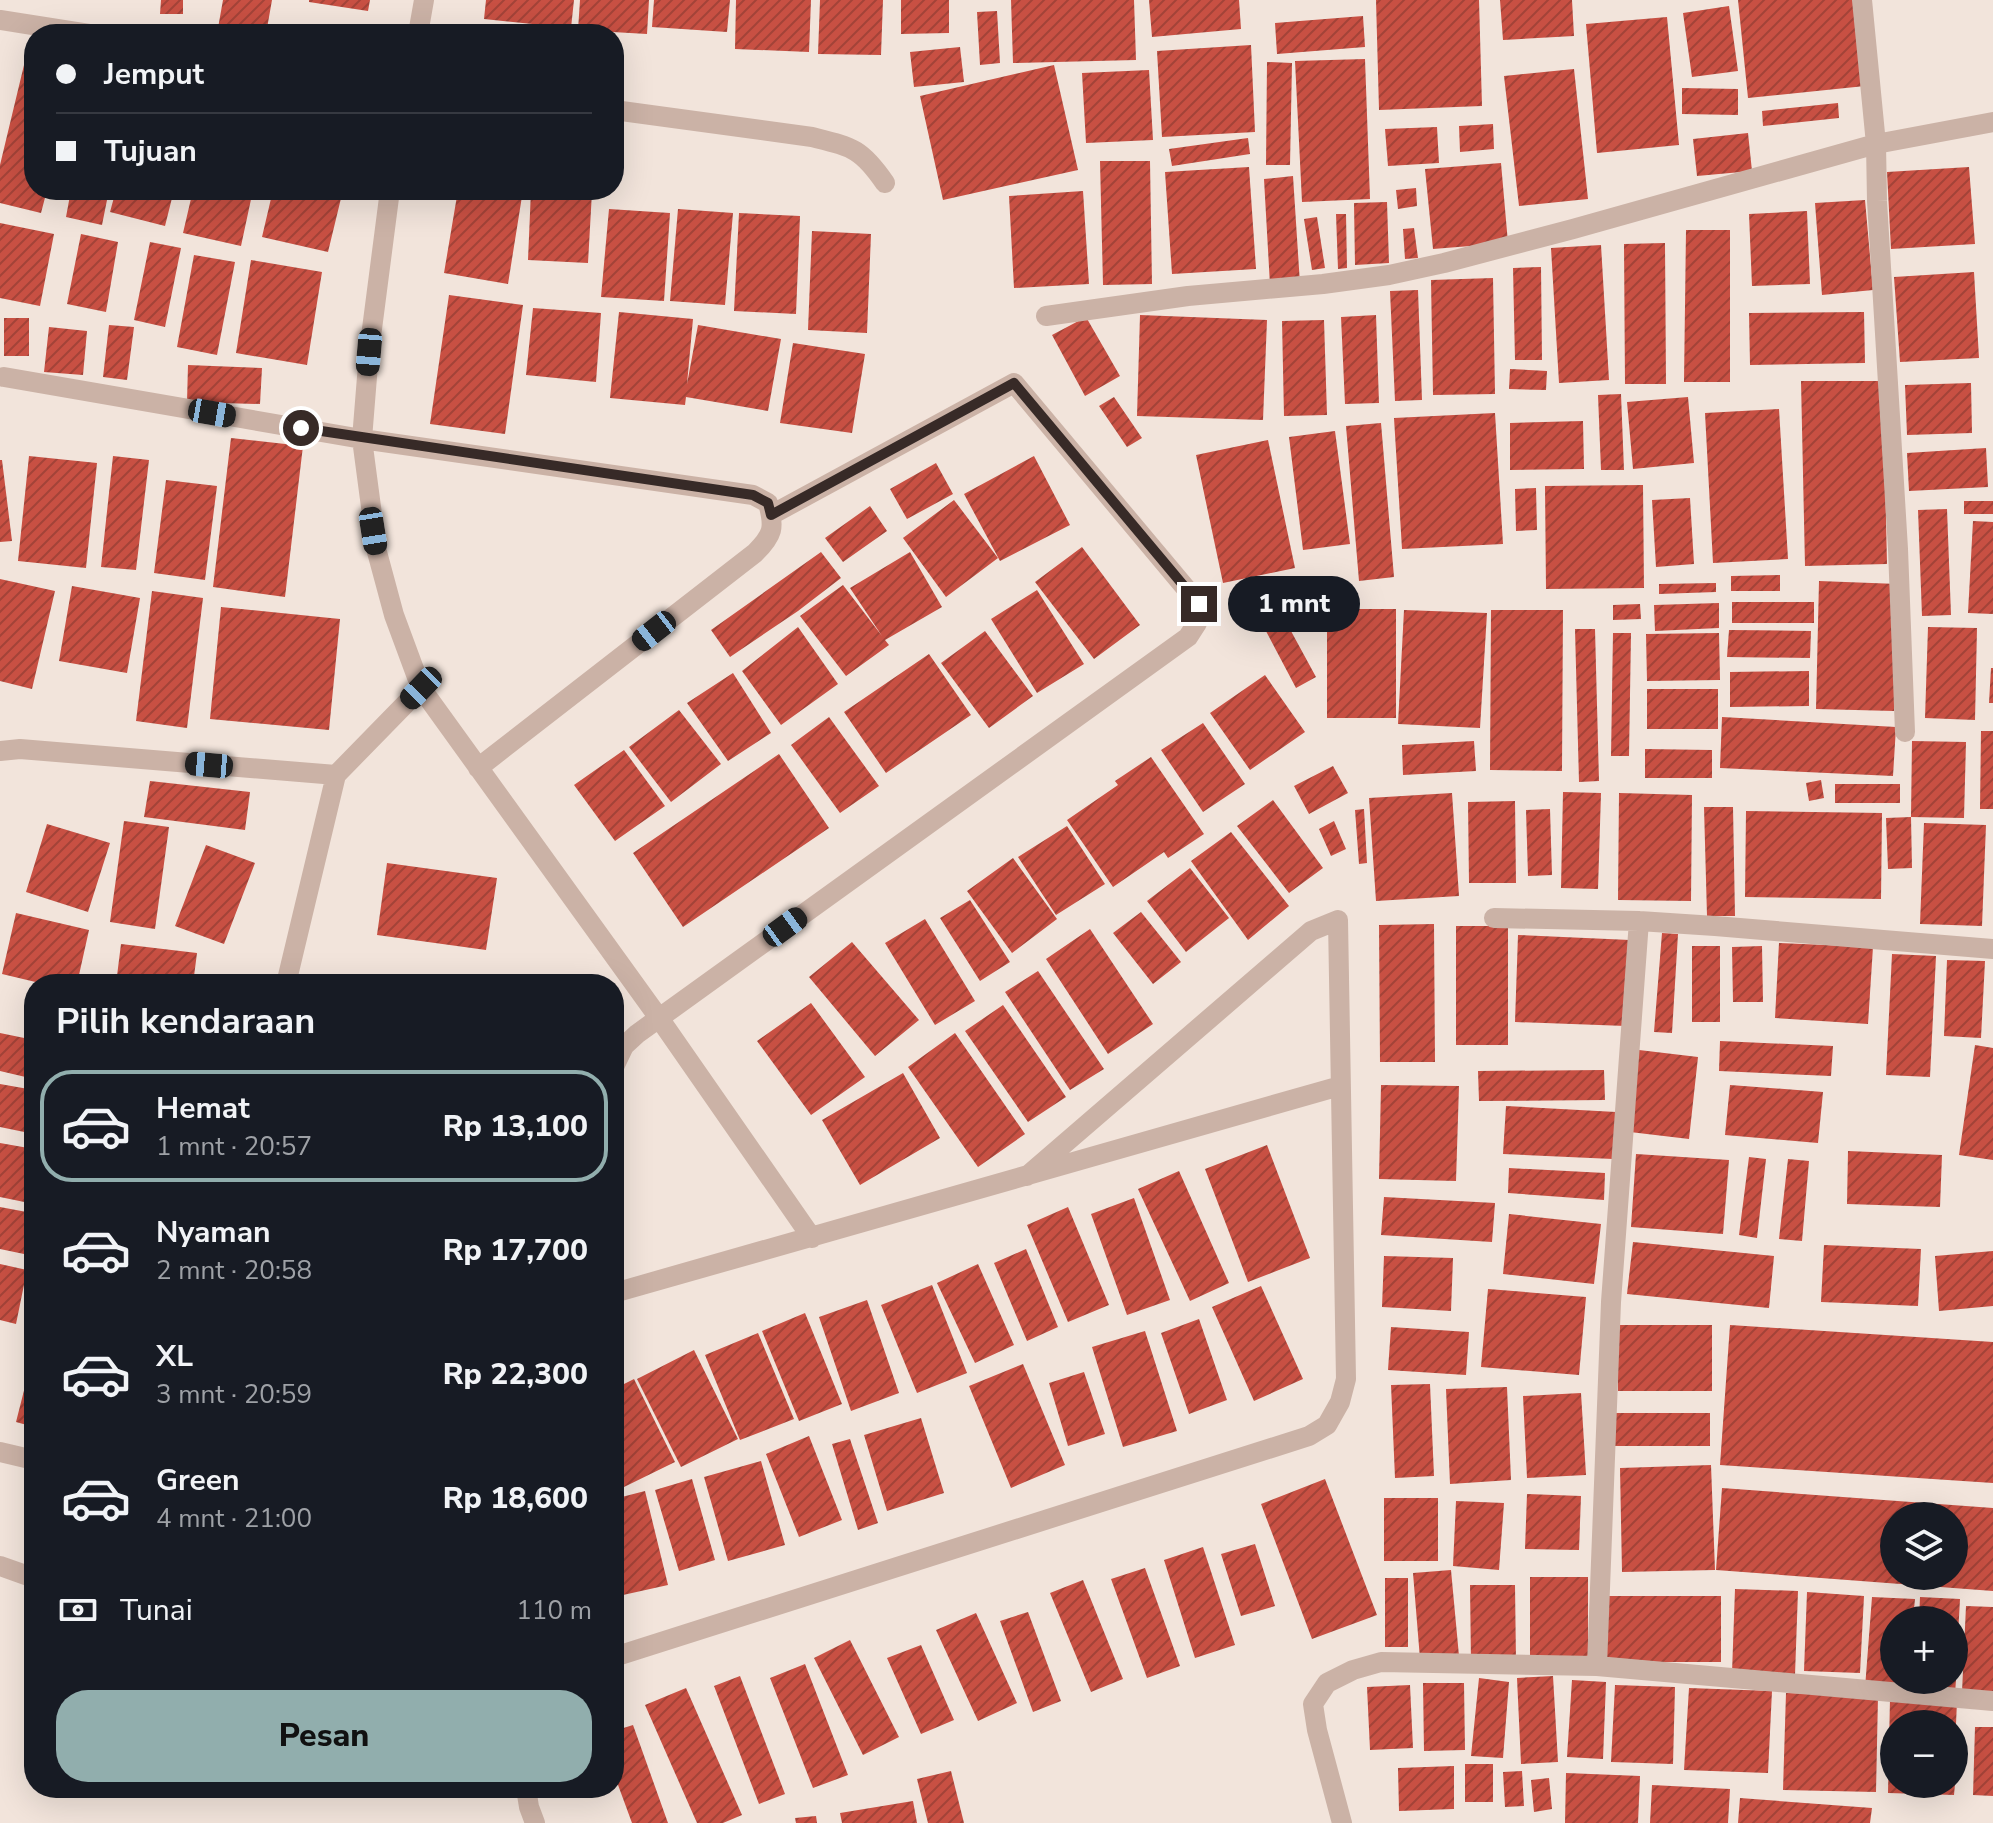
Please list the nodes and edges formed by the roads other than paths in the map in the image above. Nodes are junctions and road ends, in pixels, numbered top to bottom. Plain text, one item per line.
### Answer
1 (424, 0) edge
2 (1862, 0) edge
3 (0, 20) edge
4 (25, 24) edge
5 (420, 24) edge
6 (624, 111) edge
7 (1993, 122) edge
8 (1876, 144) junction
9 (885, 183) dead end
10 (389, 200) edge
11 (1046, 316) dead end
12 (4, 377) dead end
13 (362, 439) junction
14 (771, 515) junction
15 (421, 688) junction
16 (1905, 732) dead end
17 (0, 751) edge
18 (478, 768) junction
19 (336, 775) junction
20 (1494, 918) dead end
21 (1639, 921) junction
22 (1993, 949) edge
23 (288, 974) edge
24 (659, 1018) junction
25 (624, 1046) edge
26 (1340, 1086) junction
27 (1027, 1176) junction
28 (812, 1238) junction
29 (624, 1290) edge
30 (0, 1452) edge
31 (24, 1458) edge
32 (0, 1566) edge
33 (24, 1574) edge
34 (624, 1654) edge
35 (1597, 1666) junction
36 (1993, 1701) edge
37 (528, 1798) edge
38 (535, 1823) edge
39 (1342, 1823) edge

1 - 5 street
2 - 8 street
3 - 4 street
6 - 9 street
7 - 8 street
8 - 11 street
8 - 16 street
10 - 13 street
12 - 13 street
13 - 14 street
13 - 15 street
14 - 18 street
14 - 24 street
15 - 18 street
15 - 19 street
17 - 19 street
18 - 24 street
19 - 23 street
20 - 21 street
21 - 22 street
21 - 35 street
24 - 25 street
24 - 28 street
26 - 27 street
26 - 27 street
26 - 34 street
27 - 28 street
28 - 29 street
30 - 31 street
32 - 33 street
35 - 36 street
35 - 39 street
37 - 38 street

